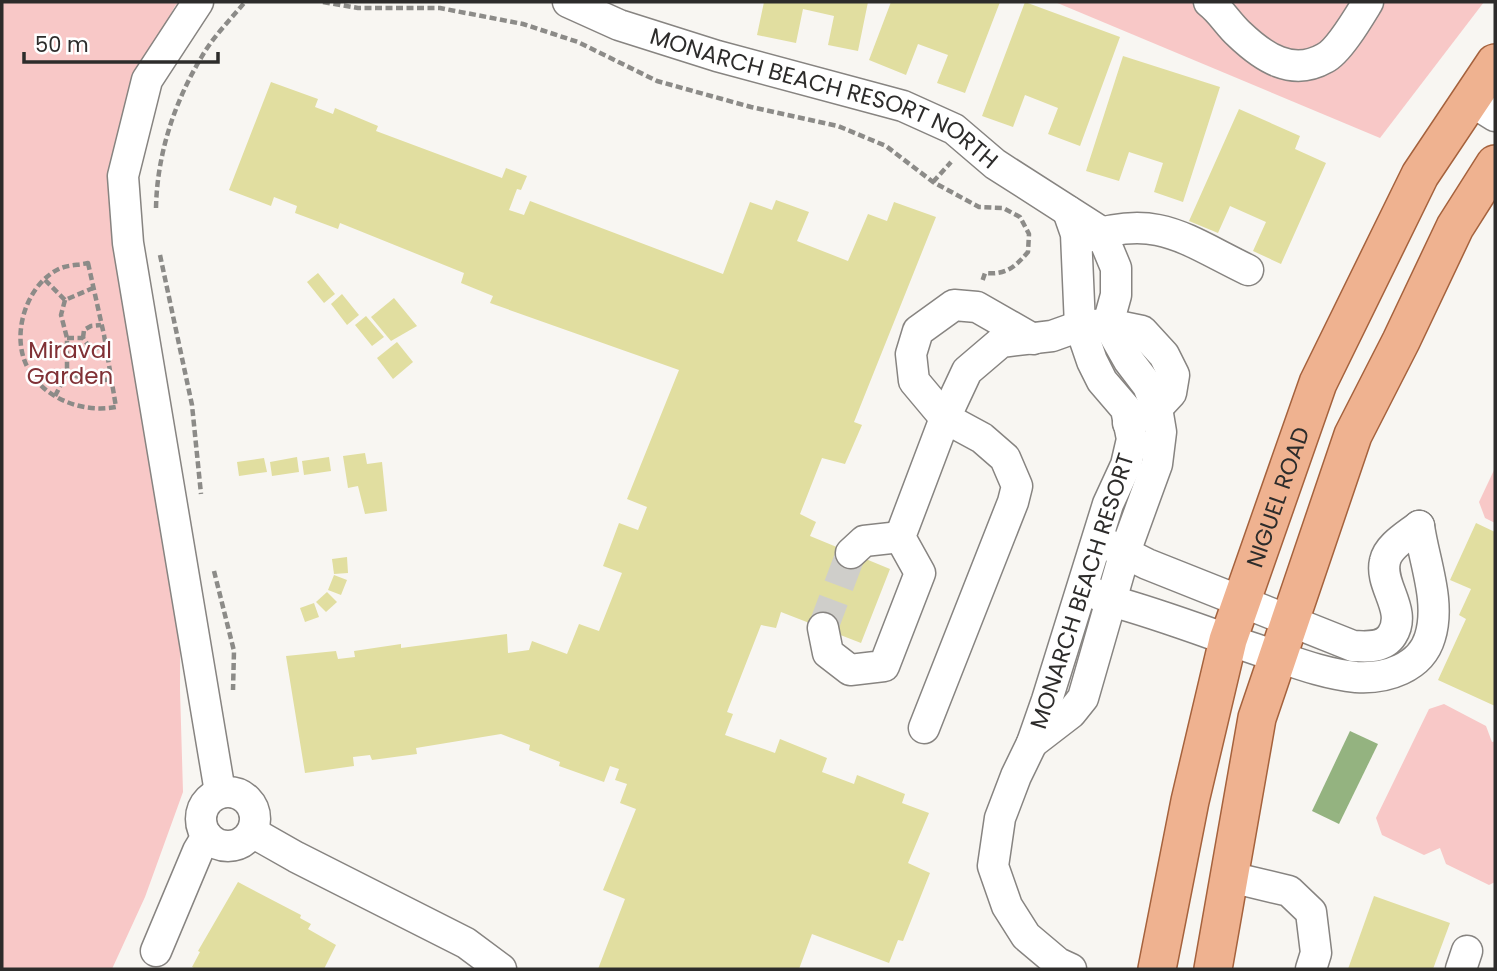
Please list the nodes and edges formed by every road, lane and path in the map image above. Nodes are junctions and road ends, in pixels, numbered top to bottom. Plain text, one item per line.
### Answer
1 (198, 2) edge
2 (245, 2) edge
3 (323, 2) edge
4 (568, 2) edge
5 (1209, 2) edge
6 (1368, 2) edge
7 (1495, 63) edge
8 (1483, 108) edge
9 (1495, 164) edge
10 (156, 210) dead end
11 (1088, 237) junction
12 (158, 244) dead end
13 (1248, 270) dead end
14 (45, 280) junction
15 (93, 288) junction
16 (65, 300) junction
17 (991, 315) junction
18 (101, 325) junction
19 (1094, 325) junction
20 (67, 338) junction
21 (83, 338) junction
22 (1033, 339) junction
23 (105, 346) junction
24 (67, 373) junction
25 (111, 379) junction
26 (55, 396) junction
27 (1157, 408) junction
28 (945, 418) junction
29 (1128, 423) junction
30 (201, 499) dead end
31 (900, 537) junction
32 (1097, 541) junction
33 (1125, 552) junction
34 (851, 553) tunnel mouth
35 (212, 565) dead end
36 (1083, 588) junction
37 (1111, 601) junction
38 (1240, 602) junction
39 (1289, 620) junction
40 (823, 628) tunnel mouth
41 (1228, 640) junction
42 (1277, 656) junction
43 (233, 692) dead end
44 (924, 728) dead end
45 (1032, 743) junction
46 (220, 792) junction
47 (252, 832) junction
48 (206, 836) junction
49 (1230, 877) junction
50 (156, 951) dead end
51 (1062, 967) edge
52 (501, 969) edge
53 (1157, 969) edge
54 (1213, 969) edge
55 (1311, 969) edge

1 - 46 street
2 - 10 path
3 - 17 path
4 - 11 street, MONARCH BEACH RESORT NORTH
5 - 6 street
7 - 8 main road, NIGUEL ROAD
8 - 38 main road, NIGUEL ROAD
9 - 39 main road
11 - 13 street
11 - 19 street, MONARCH BEACH RESORT NORTH
11 - 19 street, MONARCH BEACH RESORT NORTH
12 - 30 path
14 - 15 path
14 - 16 path
14 - 26 path
15 - 16 path
15 - 18 path
16 - 20 path
17 - 22 street
17 - 28 street
18 - 21 path
18 - 23 path
19 - 22 street
19 - 27 street, MONARCH BEACH RESORT
19 - 29 street, MONARCH BEACH RESORT
20 - 21 path
20 - 24 path
21 - 23 path
22 - 28 street
23 - 25 path
24 - 25 path
24 - 26 path
25 - 26 path
27 - 29 street
27 - 33 street, MONARCH BEACH RESORT
28 - 31 street
28 - 44 street
29 - 32 street, MONARCH BEACH RESORT
31 - 34 street
31 - 40 street
32 - 33 street
32 - 36 street, MONARCH BEACH RESORT
33 - 37 street, MONARCH BEACH RESORT
33 - 38 street
35 - 43 path
36 - 37 street
36 - 45 street, MONARCH BEACH RESORT
37 - 41 street
37 - 45 street, MONARCH BEACH RESORT
38 - 39 street
38 - 41 main road, NIGUEL ROAD
39 - 42 main road
39 - 42 street
41 - 42 street
41 - 53 main road, NIGUEL ROAD
42 - 49 main road
45 - 51 street, MONARCH BEACH RESORT
46 - 47 street
46 - 48 street
47 - 48 street
47 - 52 street
48 - 50 street
49 - 54 main road
49 - 55 street

